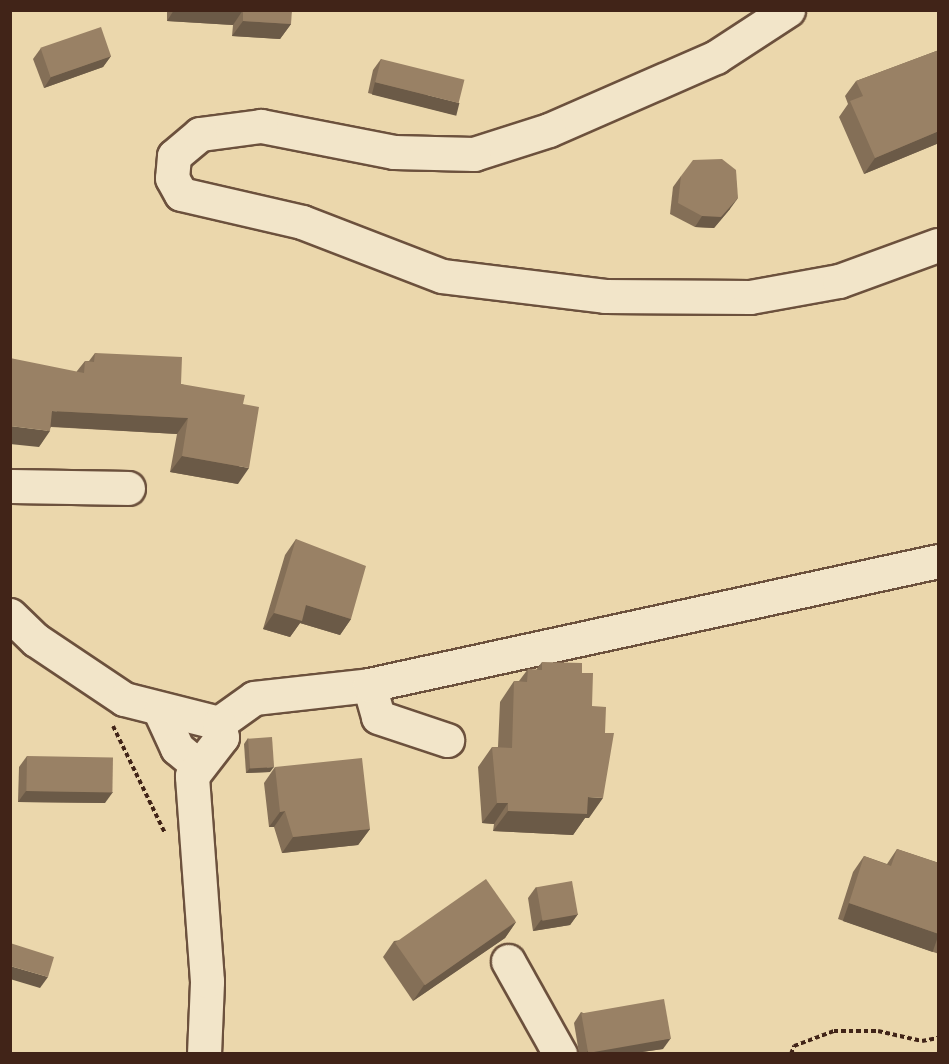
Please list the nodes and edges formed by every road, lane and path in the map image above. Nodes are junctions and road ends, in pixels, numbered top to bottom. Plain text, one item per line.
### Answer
1 (788, 10) edge
2 (939, 245) edge
3 (10, 486) edge
4 (128, 488) dead end
5 (939, 561) edge
6 (10, 615) edge
7 (23, 637) edge
8 (369, 685) junction
9 (124, 699) junction
10 (160, 711) junction
11 (219, 723) junction
12 (447, 740) dead end
13 (197, 765) junction
14 (168, 839) dead end
15 (508, 961) dead end
16 (939, 1038) edge
17 (204, 1053) edge
18 (560, 1053) edge
19 (791, 1053) edge

1 - 2 street
3 - 4 street
5 - 8 street
6 - 7 street
7 - 9 street
8 - 11 street
8 - 12 street
9 - 10 street
9 - 14 path
10 - 11 street
10 - 13 street
11 - 13 street
13 - 17 street
15 - 18 street
16 - 19 path

